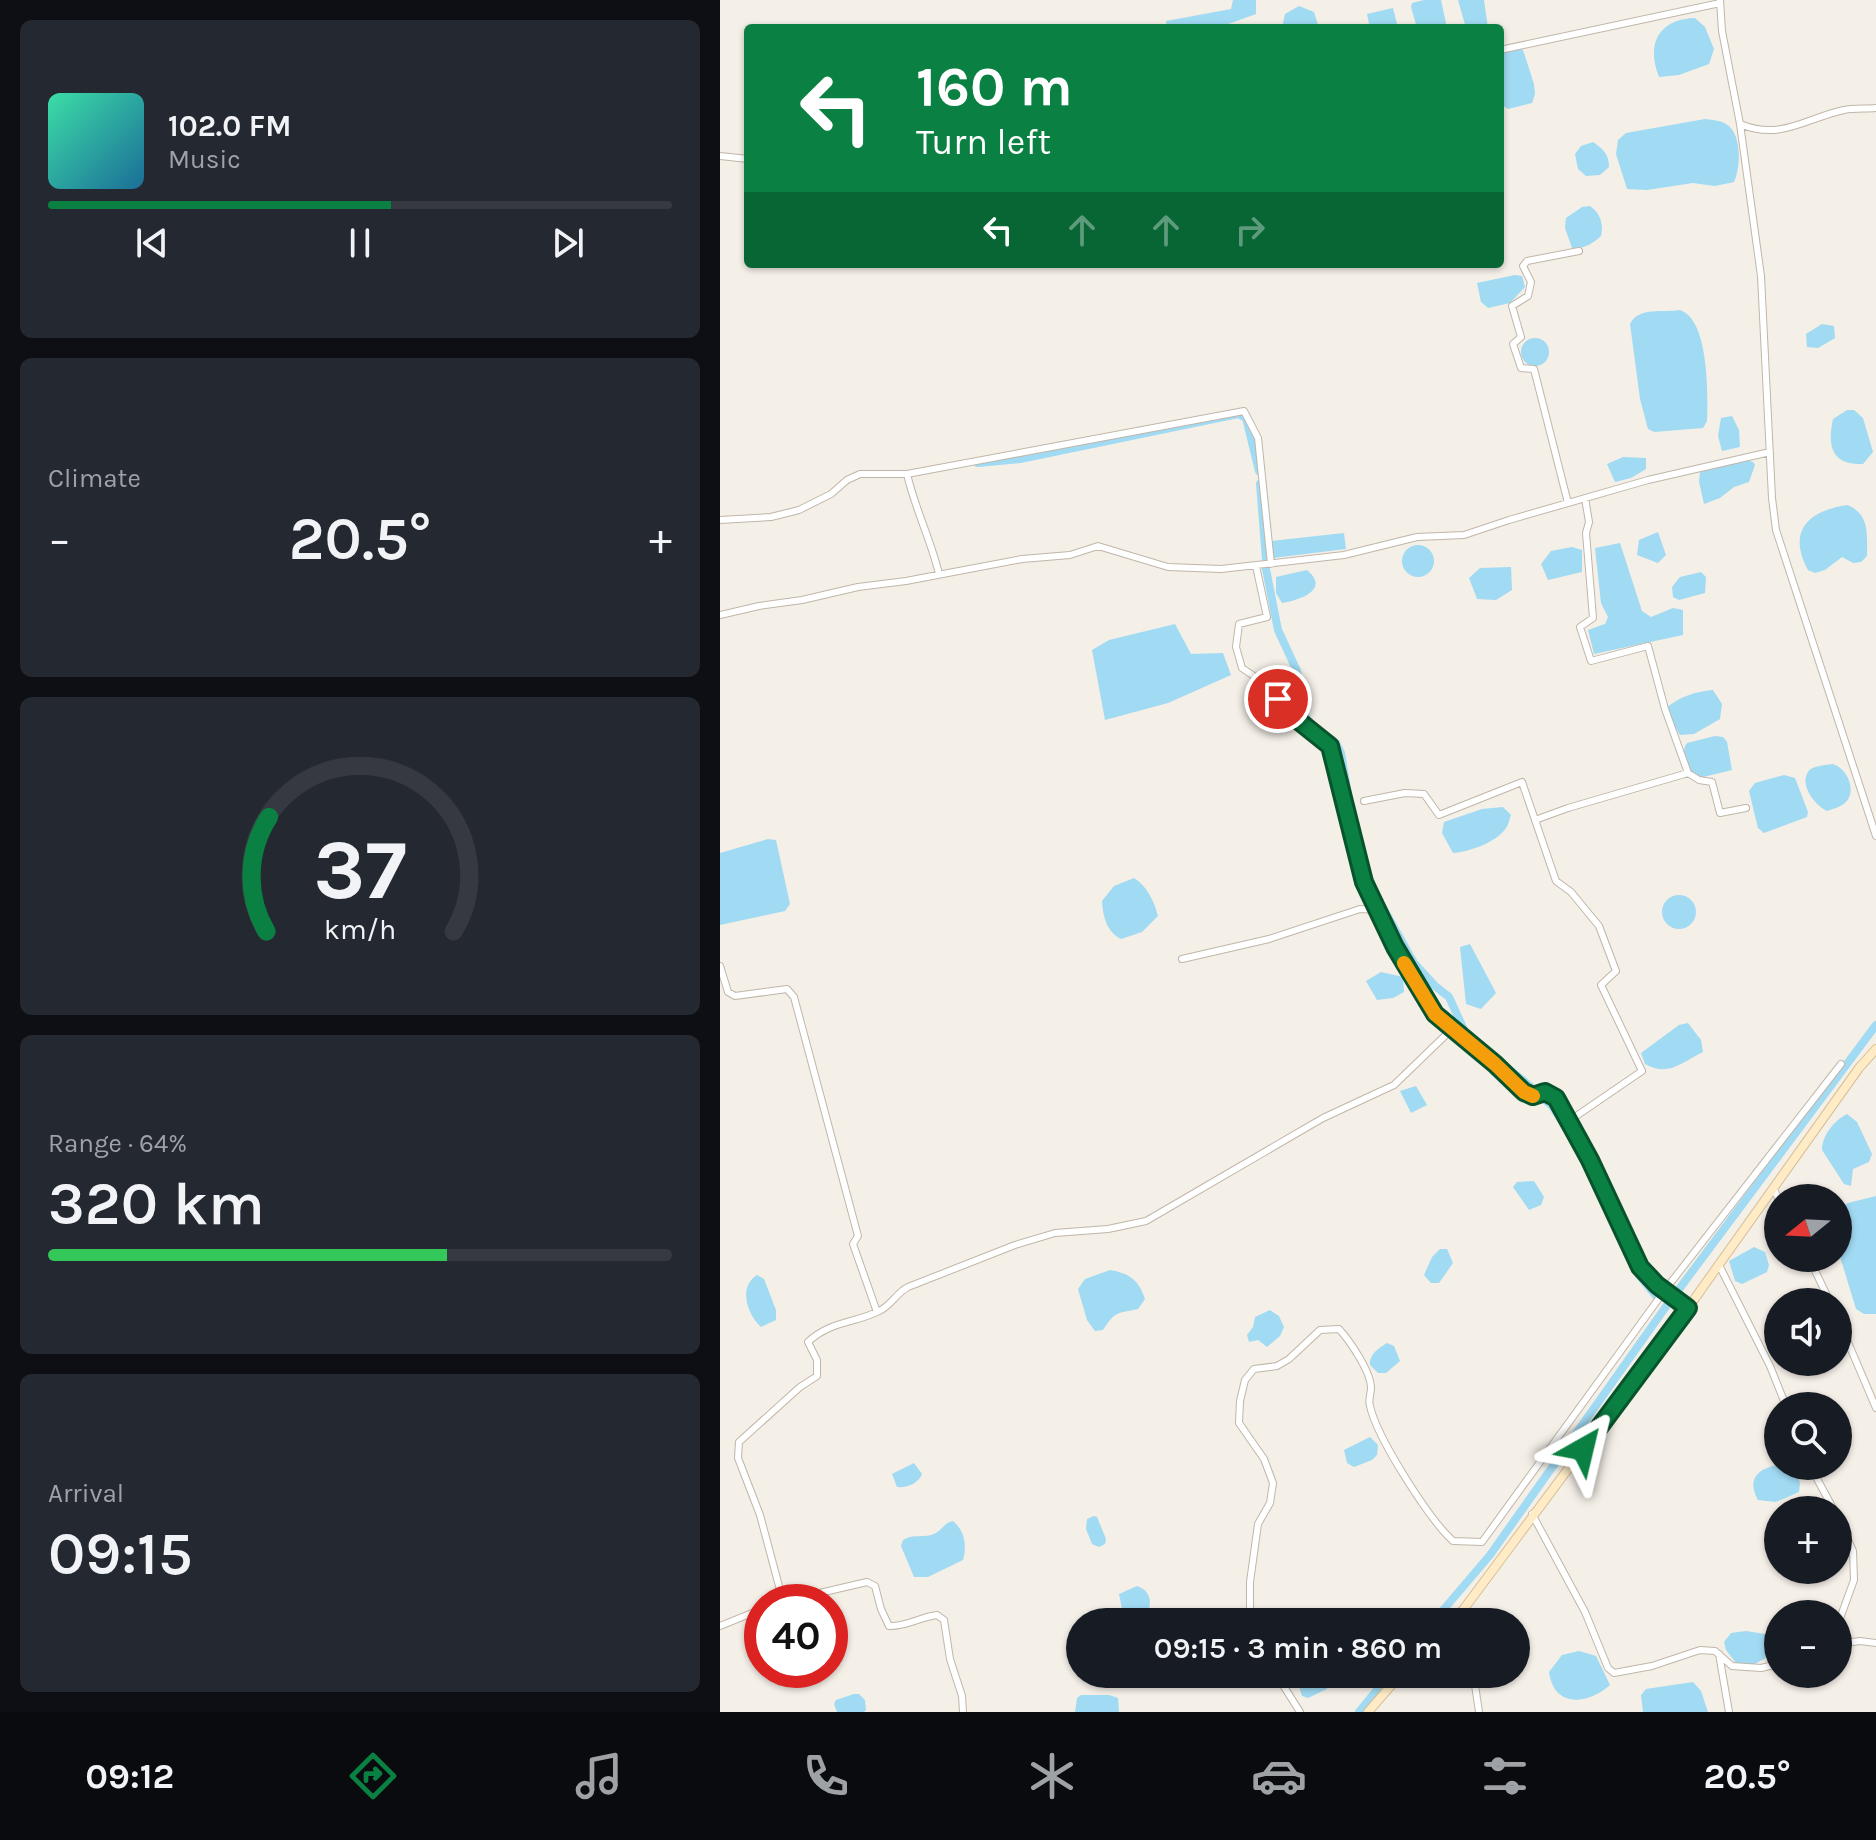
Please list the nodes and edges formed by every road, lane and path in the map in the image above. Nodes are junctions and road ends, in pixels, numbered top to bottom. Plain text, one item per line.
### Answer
1 (1720, 2) edge
2 (1504, 49) edge
3 (1876, 108) edge
4 (1740, 124) junction
5 (720, 156) edge
6 (744, 159) edge
7 (1579, 251) dead end
8 (1770, 452) junction
9 (907, 474) junction
10 (1585, 498) junction
11 (1568, 503) junction
12 (720, 520) edge
13 (1271, 564) junction
14 (1256, 566) junction
15 (939, 574) junction
16 (720, 615) edge
17 (1688, 773) junction
18 (1364, 801) dead end
19 (1746, 808) dead end
20 (1535, 820) junction
21 (1876, 836) edge
22 (1377, 910) junction
23 (1182, 959) dead end
24 (720, 966) edge
25 (1452, 1029) junction
26 (1876, 1049) edge
27 (1841, 1064) dead end
28 (1569, 1121) junction
29 (1783, 1184) edge
30 (1764, 1209) edge
31 (1718, 1265) junction
32 (1665, 1290) junction
33 (1688, 1308) junction
34 (877, 1312) junction
35 (1852, 1352) edge
36 (1780, 1392) edge
37 (1876, 1408) edge
38 (1532, 1514) junction
39 (1852, 1549) edge
40 (777, 1584) edge
41 (848, 1586) edge
42 (1847, 1600) edge
43 (1250, 1608) edge
44 (1464, 1608) edge
45 (744, 1616) edge
46 (720, 1626) edge
47 (1852, 1642) edge
48 (1876, 1643) edge
49 (1719, 1654) junction
50 (1764, 1667) edge
51 (1285, 1688) edge
52 (1389, 1688) edge
53 (1475, 1688) edge
54 (963, 1712) edge
55 (1300, 1712) edge
56 (1368, 1712) edge
57 (1479, 1712) edge
58 (1729, 1712) edge

1 - 2 street
1 - 4 street
3 - 4 street
4 - 8 street
5 - 6 street
7 - 11 street
8 - 10 street
8 - 21 street
9 - 12 street
9 - 13 street
9 - 15 street
10 - 11 street
10 - 17 street
11 - 13 street
13 - 14 street
14 - 15 street
14 - 22 street
15 - 16 street
17 - 19 street
17 - 20 street
18 - 20 street
20 - 28 street
22 - 23 street
22 - 25 street
24 - 34 street
25 - 28 street
25 - 34 street
26 - 29 street
27 - 32 street
28 - 32 street
30 - 31 street
31 - 33 street
31 - 36 street
32 - 33 street
32 - 43 street
33 - 38 street
34 - 40 street
35 - 37 street
38 - 44 street
38 - 49 street
39 - 42 street
41 - 54 street
45 - 46 street
47 - 48 street
49 - 50 street
49 - 58 street
51 - 55 street
52 - 56 street
53 - 57 street

